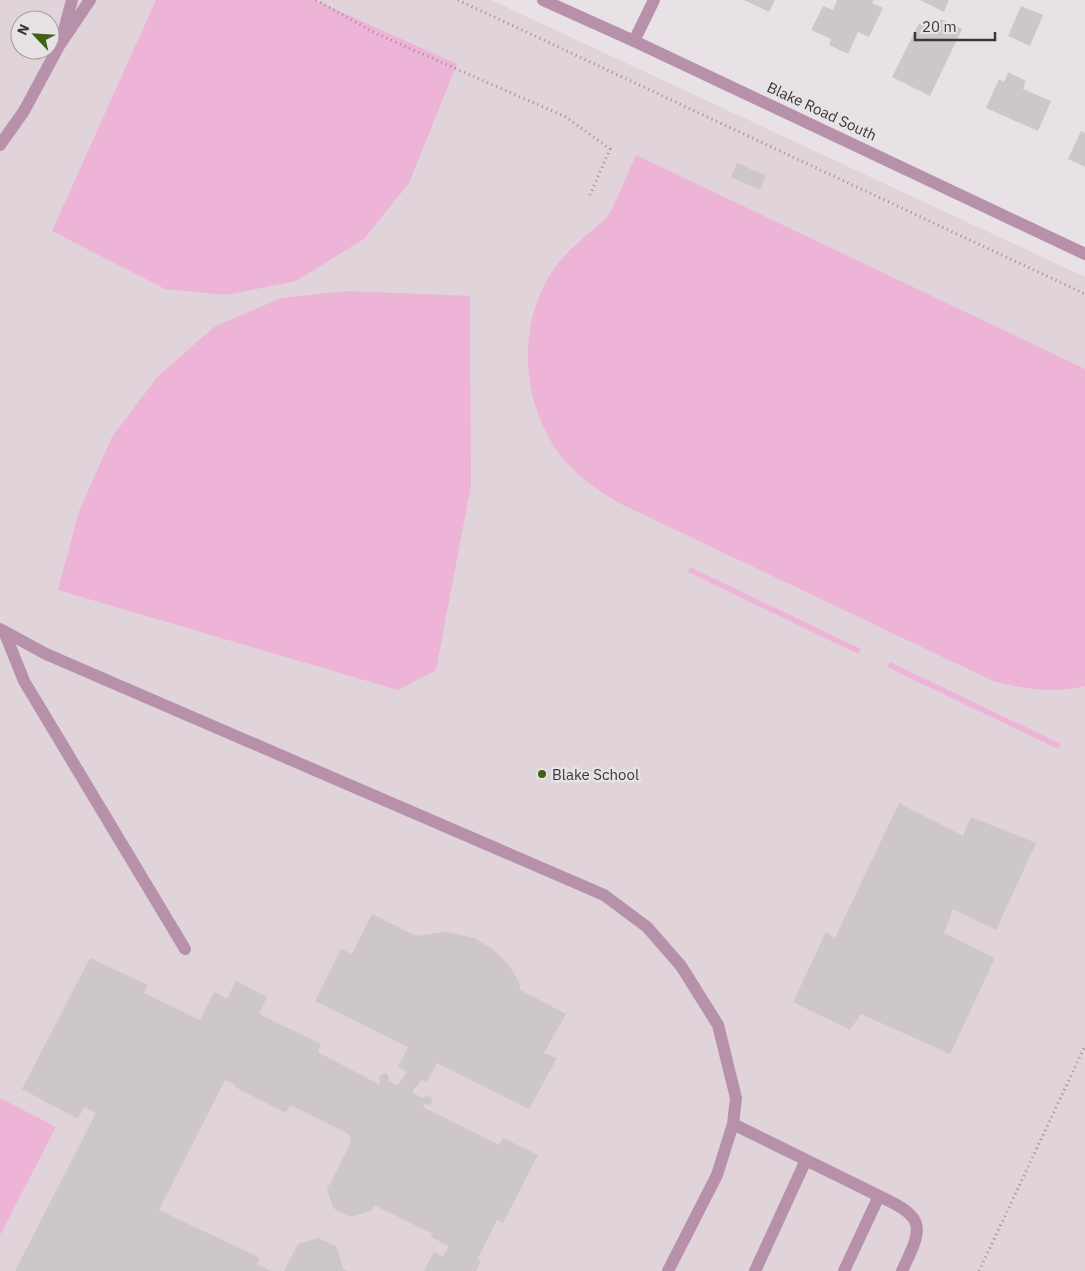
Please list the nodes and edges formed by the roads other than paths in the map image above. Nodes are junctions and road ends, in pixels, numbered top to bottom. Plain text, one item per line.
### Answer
1 (72, 0) edge
2 (90, 0) edge
3 (543, 0) edge
4 (654, 0) edge
5 (634, 41) junction
6 (60, 42) edge
7 (60, 45) edge
8 (52, 60) edge
9 (0, 145) edge
10 (1085, 254) edge
11 (2, 630) edge
12 (185, 949) dead end
13 (732, 1124) junction
14 (806, 1160) junction
15 (879, 1196) junction
16 (668, 1271) edge
17 (755, 1271) edge
18 (844, 1271) edge
19 (902, 1271) edge

1 - 6 street
2 - 7 street
3 - 5 street, Blake Road South
4 - 5 street
5 - 10 street, Blake Road South
8 - 9 street
11 - 12 street
11 - 13 street
13 - 14 street
13 - 16 street
14 - 15 street
14 - 17 street
15 - 18 street
15 - 19 street

